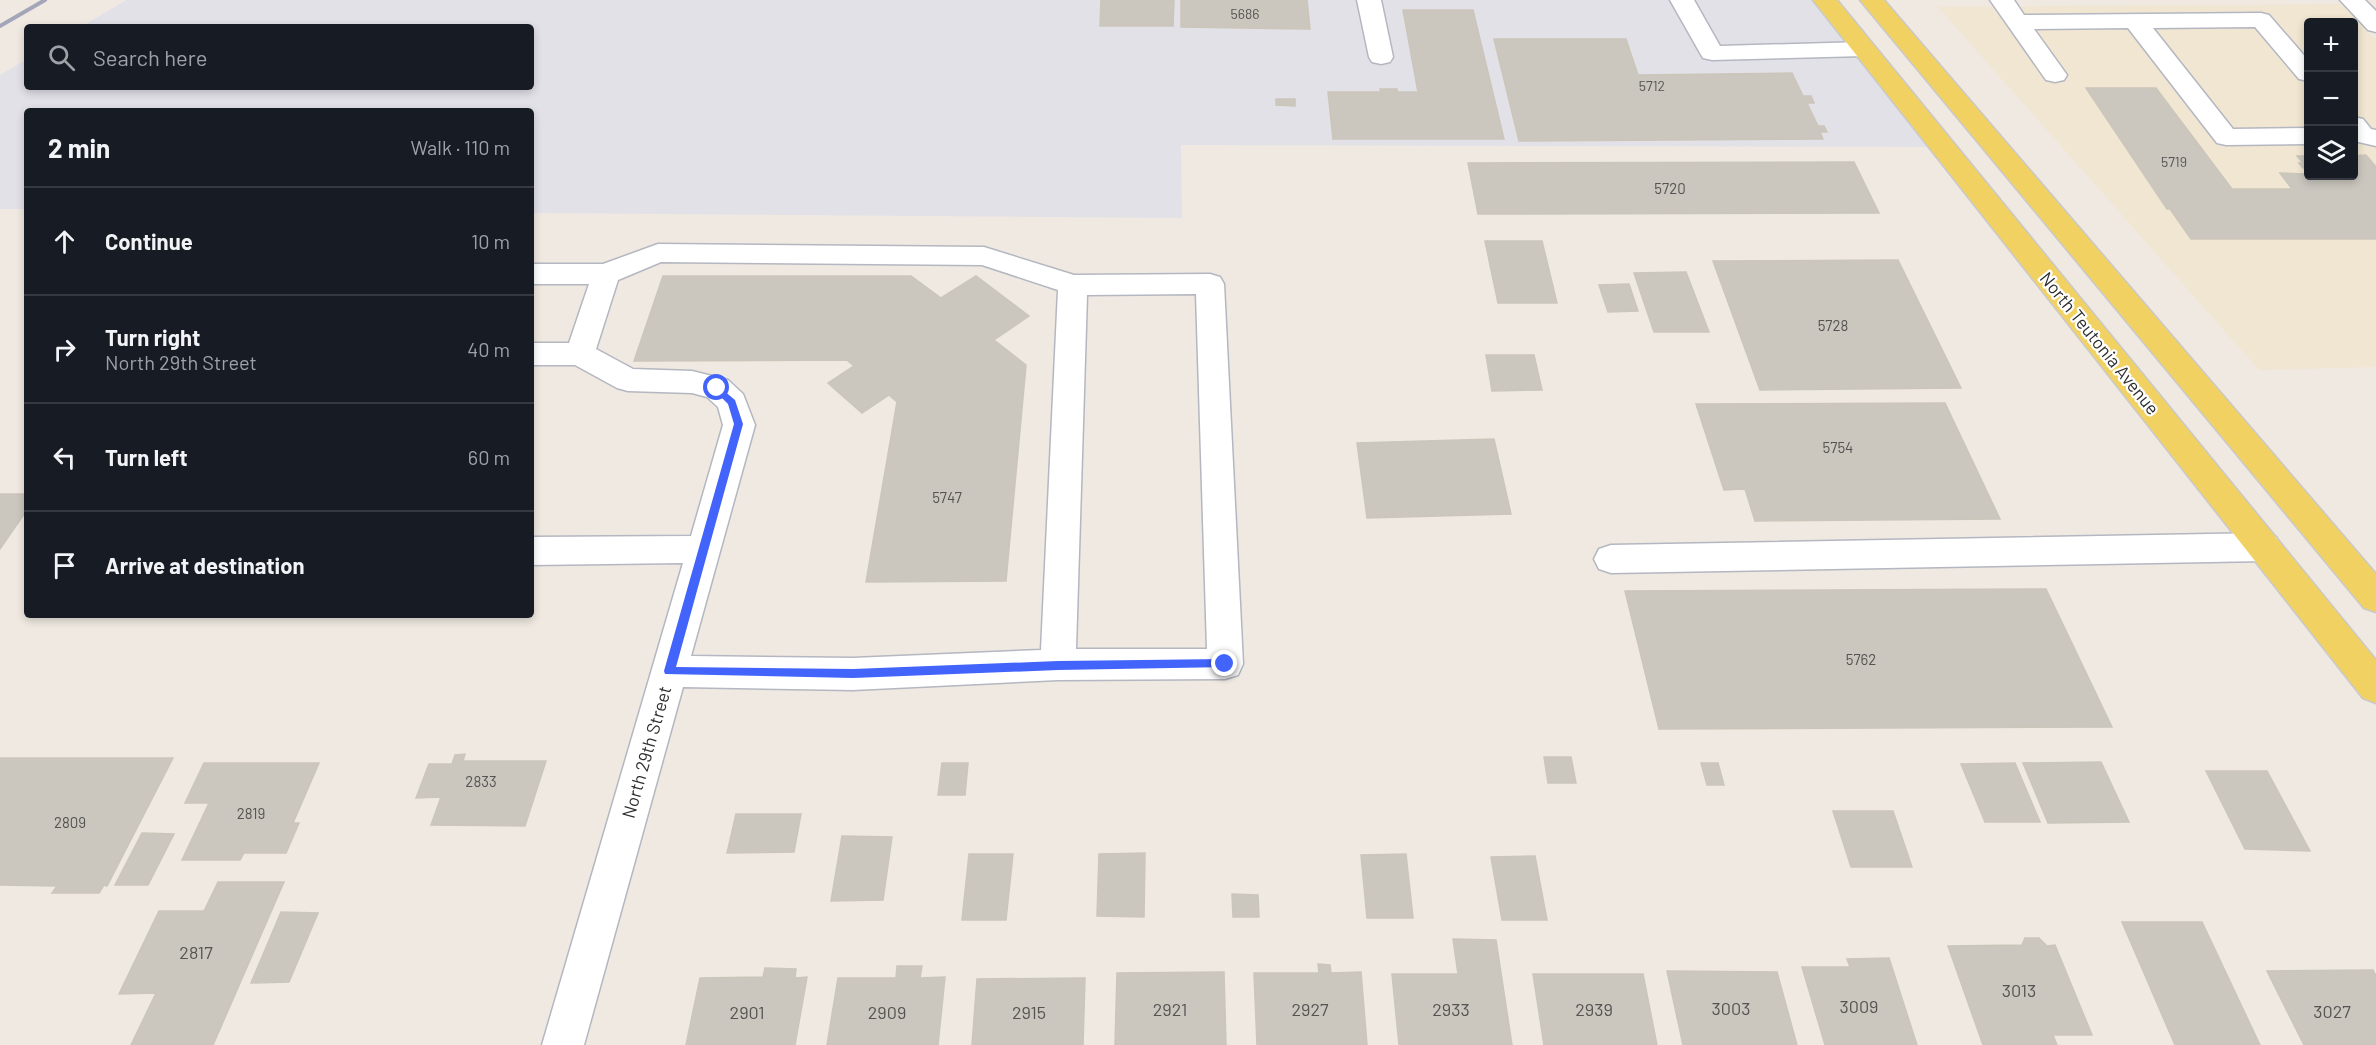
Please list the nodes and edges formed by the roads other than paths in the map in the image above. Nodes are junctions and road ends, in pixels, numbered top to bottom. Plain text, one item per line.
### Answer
1 (1370, 0) edge
2 (1682, 0) edge
3 (1825, 0) edge
4 (1872, 0) edge
5 (2002, 0) edge
6 (2352, 0) edge
7 (2135, 21) junction
8 (2018, 22) junction
9 (2376, 26) edge
10 (1864, 49) junction
11 (1381, 57) dead end
12 (2306, 72) edge
13 (2055, 75) dead end
14 (2304, 136) edge
15 (534, 274) edge
16 (606, 274) junction
17 (1073, 285) junction
18 (534, 354) edge
19 (580, 354) junction
20 (2264, 547) junction
21 (704, 549) junction
22 (534, 551) edge
23 (1611, 559) dead end
24 (2376, 598) edge
25 (1058, 665) junction
26 (669, 671) junction
27 (2376, 687) edge
28 (563, 1045) edge

1 - 11 street
2 - 10 street
3 - 10 main road, North Teutonia Avenue
4 - 24 main road
5 - 8 street
6 - 9 street
7 - 8 street
7 - 12 street
7 - 14 street
8 - 13 street
10 - 20 main road, North Teutonia Avenue
15 - 16 street
16 - 17 street
16 - 19 street
17 - 25 street
17 - 25 street
18 - 19 street
19 - 21 street, North 29th Street
20 - 23 street
20 - 27 main road, North Teutonia Avenue
21 - 22 street
21 - 26 street, North 29th Street
25 - 26 street
26 - 28 street, North 29th Street

